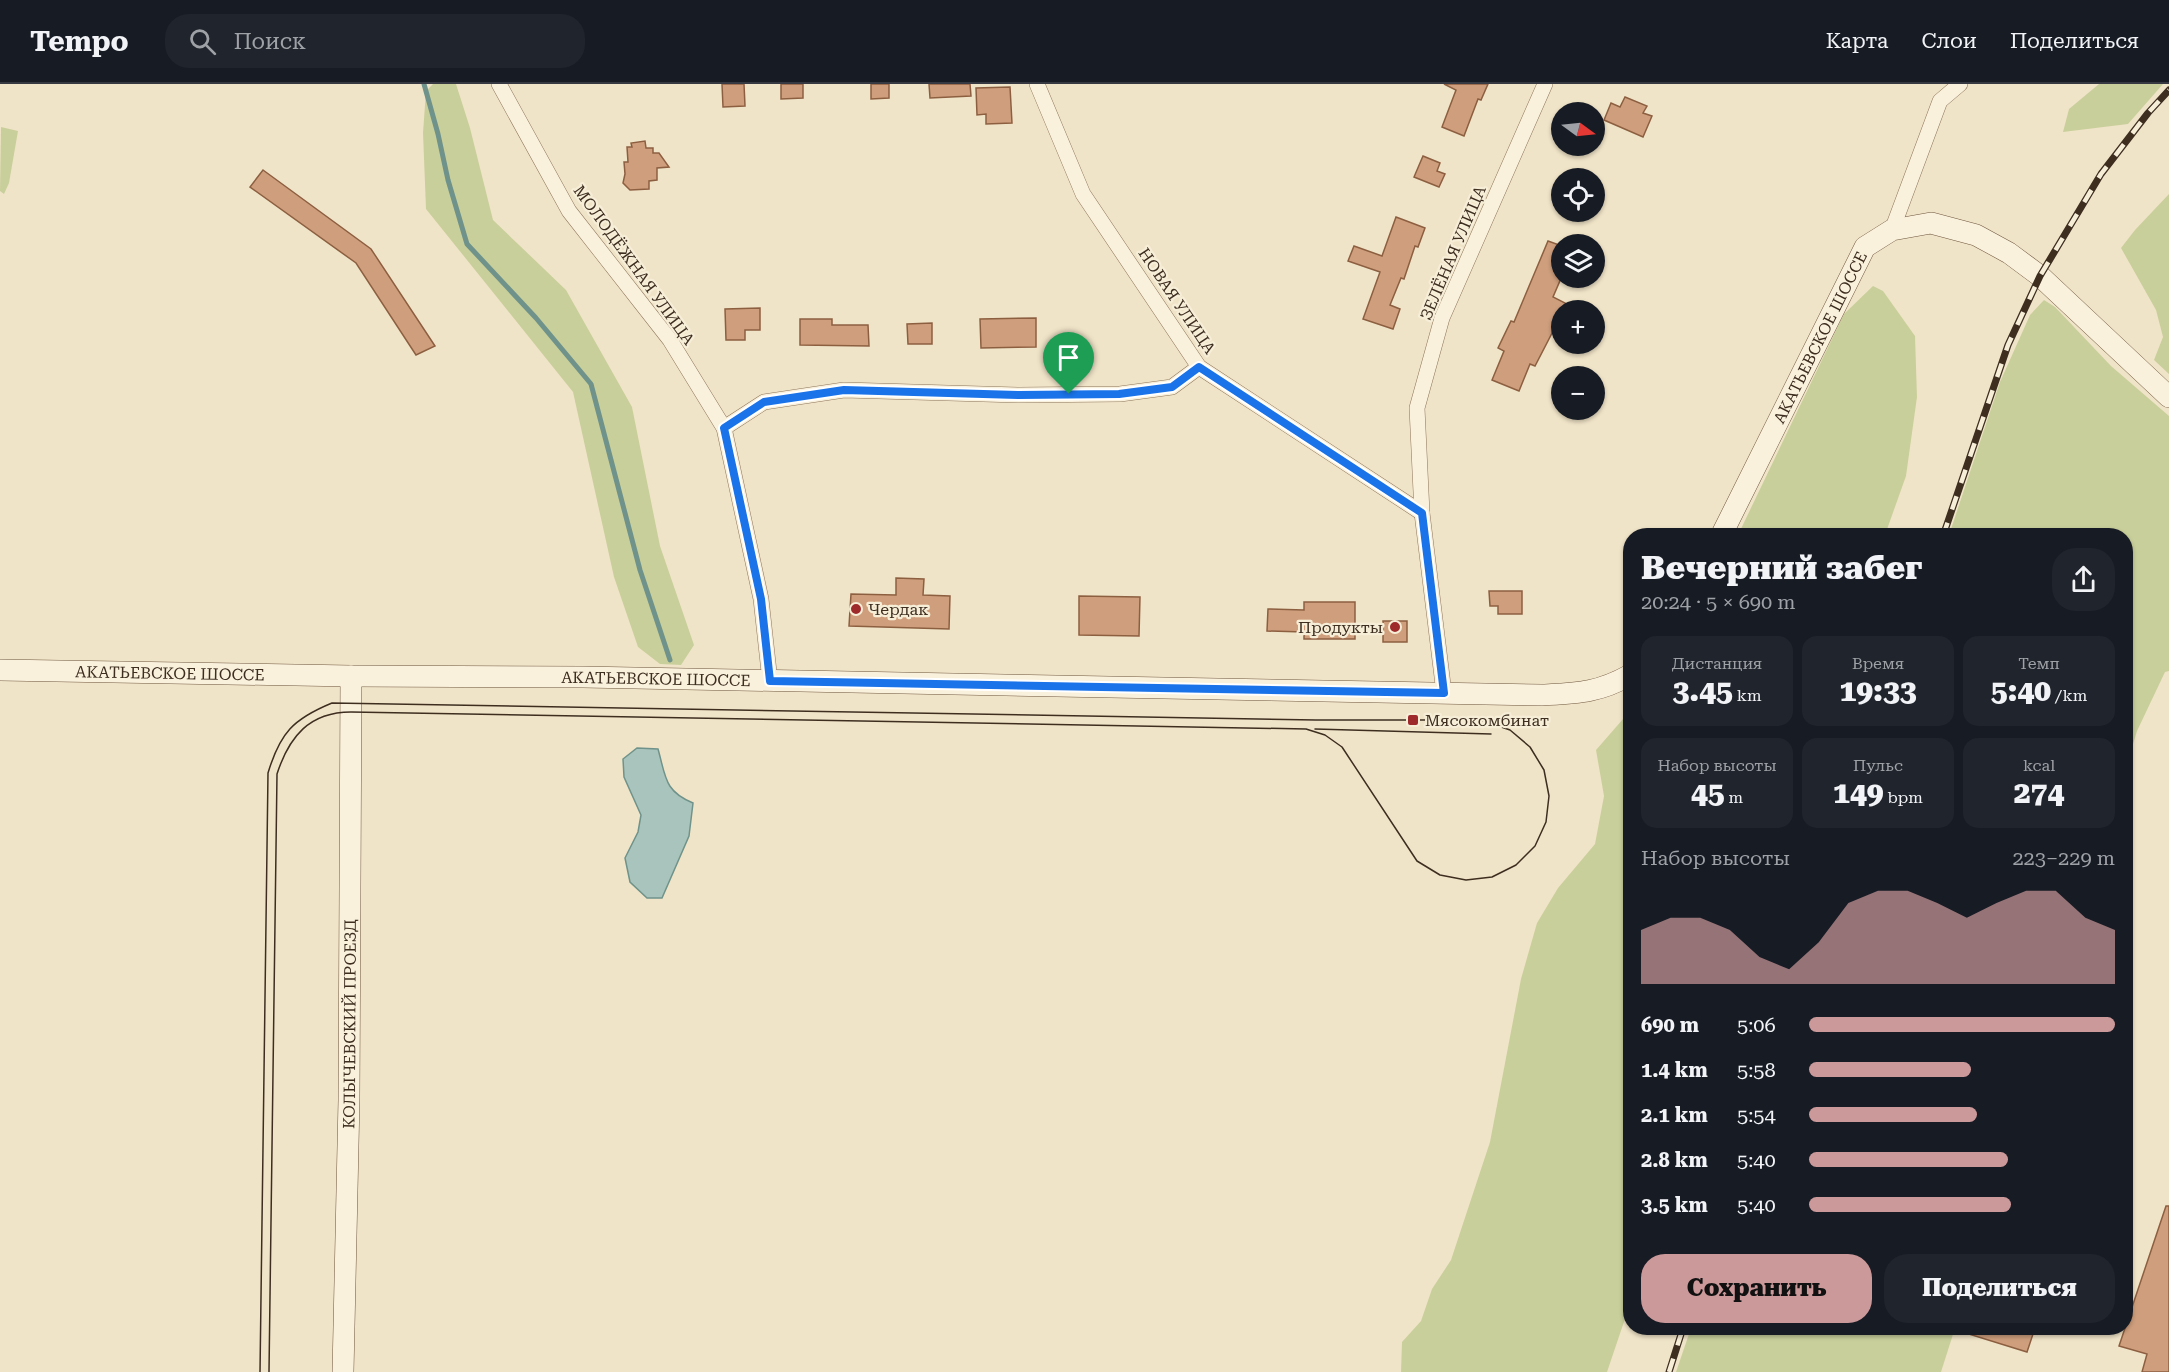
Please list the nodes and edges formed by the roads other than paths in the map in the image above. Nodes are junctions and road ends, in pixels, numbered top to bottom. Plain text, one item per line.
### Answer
1 (499, 84) edge
2 (1037, 84) edge
3 (1545, 84) edge
4 (1960, 84) edge
5 (1892, 230) junction
6 (1199, 367) junction
7 (2169, 398) edge
8 (724, 428) junction
9 (1422, 513) junction
10 (1725, 528) edge
11 (0, 670) edge
12 (351, 676) junction
13 (1623, 679) edge
14 (770, 681) junction
15 (1444, 693) junction
16 (343, 1372) edge

1 - 8 street, МОЛОДЁЖНАЯ УЛИЦА
2 - 6 street, НОВАЯ УЛИЦА
3 - 9 street, ЗЕЛЁНАЯ УЛИЦА
4 - 5 street
5 - 7 main road, АКАТЬЕВСКОЕ ШОССЕ
5 - 10 main road, АКАТЬЕВСКОЕ ШОССЕ
6 - 8 street
6 - 9 street, НОВАЯ УЛИЦА
8 - 14 street, МОЛОДЁЖНАЯ УЛИЦА
9 - 15 street, ЗЕЛЁНАЯ УЛИЦА
11 - 12 main road, АКАТЬЕВСКОЕ ШОССЕ
12 - 14 main road, АКАТЬЕВСКОЕ ШОССЕ
12 - 16 main road, КОЛЫЧЕВСКИЙ ПРОЕЗД
13 - 15 main road, АКАТЬЕВСКОЕ ШОССЕ
14 - 15 main road, АКАТЬЕВСКОЕ ШОССЕ

